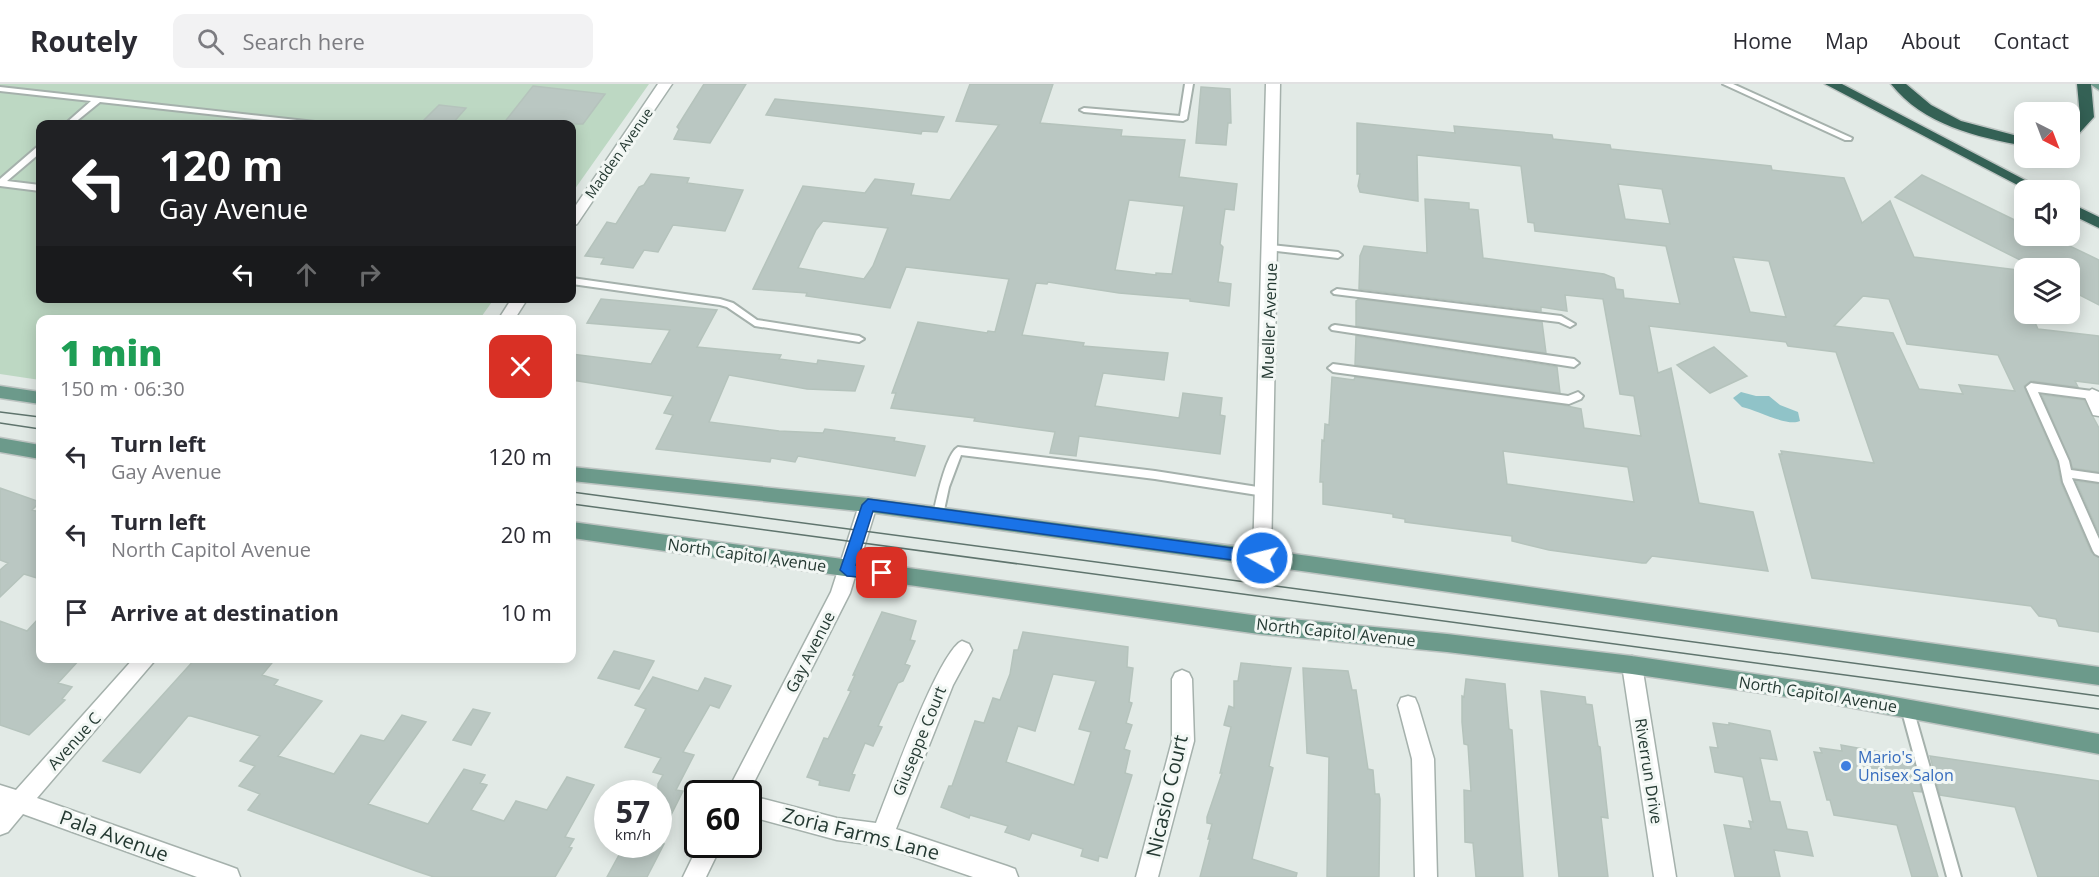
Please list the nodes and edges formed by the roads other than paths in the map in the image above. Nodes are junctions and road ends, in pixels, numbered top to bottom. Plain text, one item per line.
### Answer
1 (665, 84) edge
2 (1189, 84) edge
3 (1274, 84) edge
4 (1727, 84) edge
5 (1832, 84) edge
6 (1898, 84) edge
7 (2084, 84) edge
8 (0, 89) edge
9 (99, 100) junction
10 (1084, 110) dead end
11 (74, 120) edge
12 (279, 120) edge
13 (2080, 124) edge
14 (1848, 138) dead end
15 (2014, 140) edge
16 (36, 152) edge
17 (2018, 180) edge
18 (0, 183) edge
19 (36, 188) edge
20 (576, 212) edge
21 (2080, 213) edge
22 (2099, 223) edge
23 (1271, 248) junction
24 (1338, 255) dead end
25 (576, 282) edge
26 (1337, 292) dead end
27 (1570, 324) dead end
28 (1335, 328) dead end
29 (859, 339) dead end
30 (1574, 363) dead end
31 (1333, 368) dead end
32 (0, 392) edge
33 (1578, 396) dead end
34 (36, 397) edge
35 (2095, 403) edge
36 (0, 445) edge
37 (36, 451) edge
38 (2066, 473) junction
39 (576, 474) edge
40 (2099, 478) edge
41 (1264, 492) junction
42 (868, 505) junction
43 (938, 515) junction
44 (576, 531) edge
45 (2099, 551) edge
46 (1262, 558) junction
47 (847, 570) junction
48 (962, 650) dead end
49 (142, 663) edge
50 (1632, 665) junction
51 (2099, 676) edge
52 (1182, 680) dead end
53 (1408, 705) dead end
54 (1907, 708) junction
55 (2099, 744) edge
56 (744, 780) edge
57 (10, 798) edge
58 (762, 809) edge
59 (0, 824) edge
60 (882, 835) junction
61 (704, 858) edge
62 (229, 877) edge
63 (694, 877) edge
64 (1007, 877) edge
65 (1147, 877) edge
66 (1426, 877) edge
67 (1665, 877) edge
68 (1954, 877) edge

1 - 20 street, Madden Avenue
2 - 10 lane
3 - 23 street, Mueller Avenue
4 - 14 lane
5 - 17 highway
6 - 15 highway
7 - 13 highway
8 - 9 lane
9 - 11 lane
9 - 12 lane
16 - 18 lane
18 - 19 lane
21 - 22 highway
23 - 24 lane
23 - 41 street, Mueller Avenue
25 - 29 lane
26 - 27 lane
28 - 30 lane
31 - 33 lane
32 - 34 main road
35 - 38 lane
36 - 37 main road
38 - 40 lane
38 - 45 lane
39 - 42 main road
41 - 43 lane
41 - 46 street, Mueller Avenue
42 - 43 main road
42 - 47 street, Gay Avenue
43 - 46 main road
44 - 47 main road, North Capitol Avenue
46 - 51 main road
47 - 50 main road, North Capitol Avenue
47 - 56 street, Gay Avenue
48 - 60 street, Giuseppe Court
49 - 57 street, Avenue C
50 - 54 main road, North Capitol Avenue
50 - 67 street, Riverrun Drive
52 - 65 street, Nicasio Court
53 - 66 street
54 - 55 main road, North Capitol Avenue
54 - 68 lane
57 - 59 street, Avenue C
57 - 62 street, Pala Avenue
58 - 60 street, Zoria Farms Lane
60 - 64 street, Zoria Farms Lane
61 - 63 street

